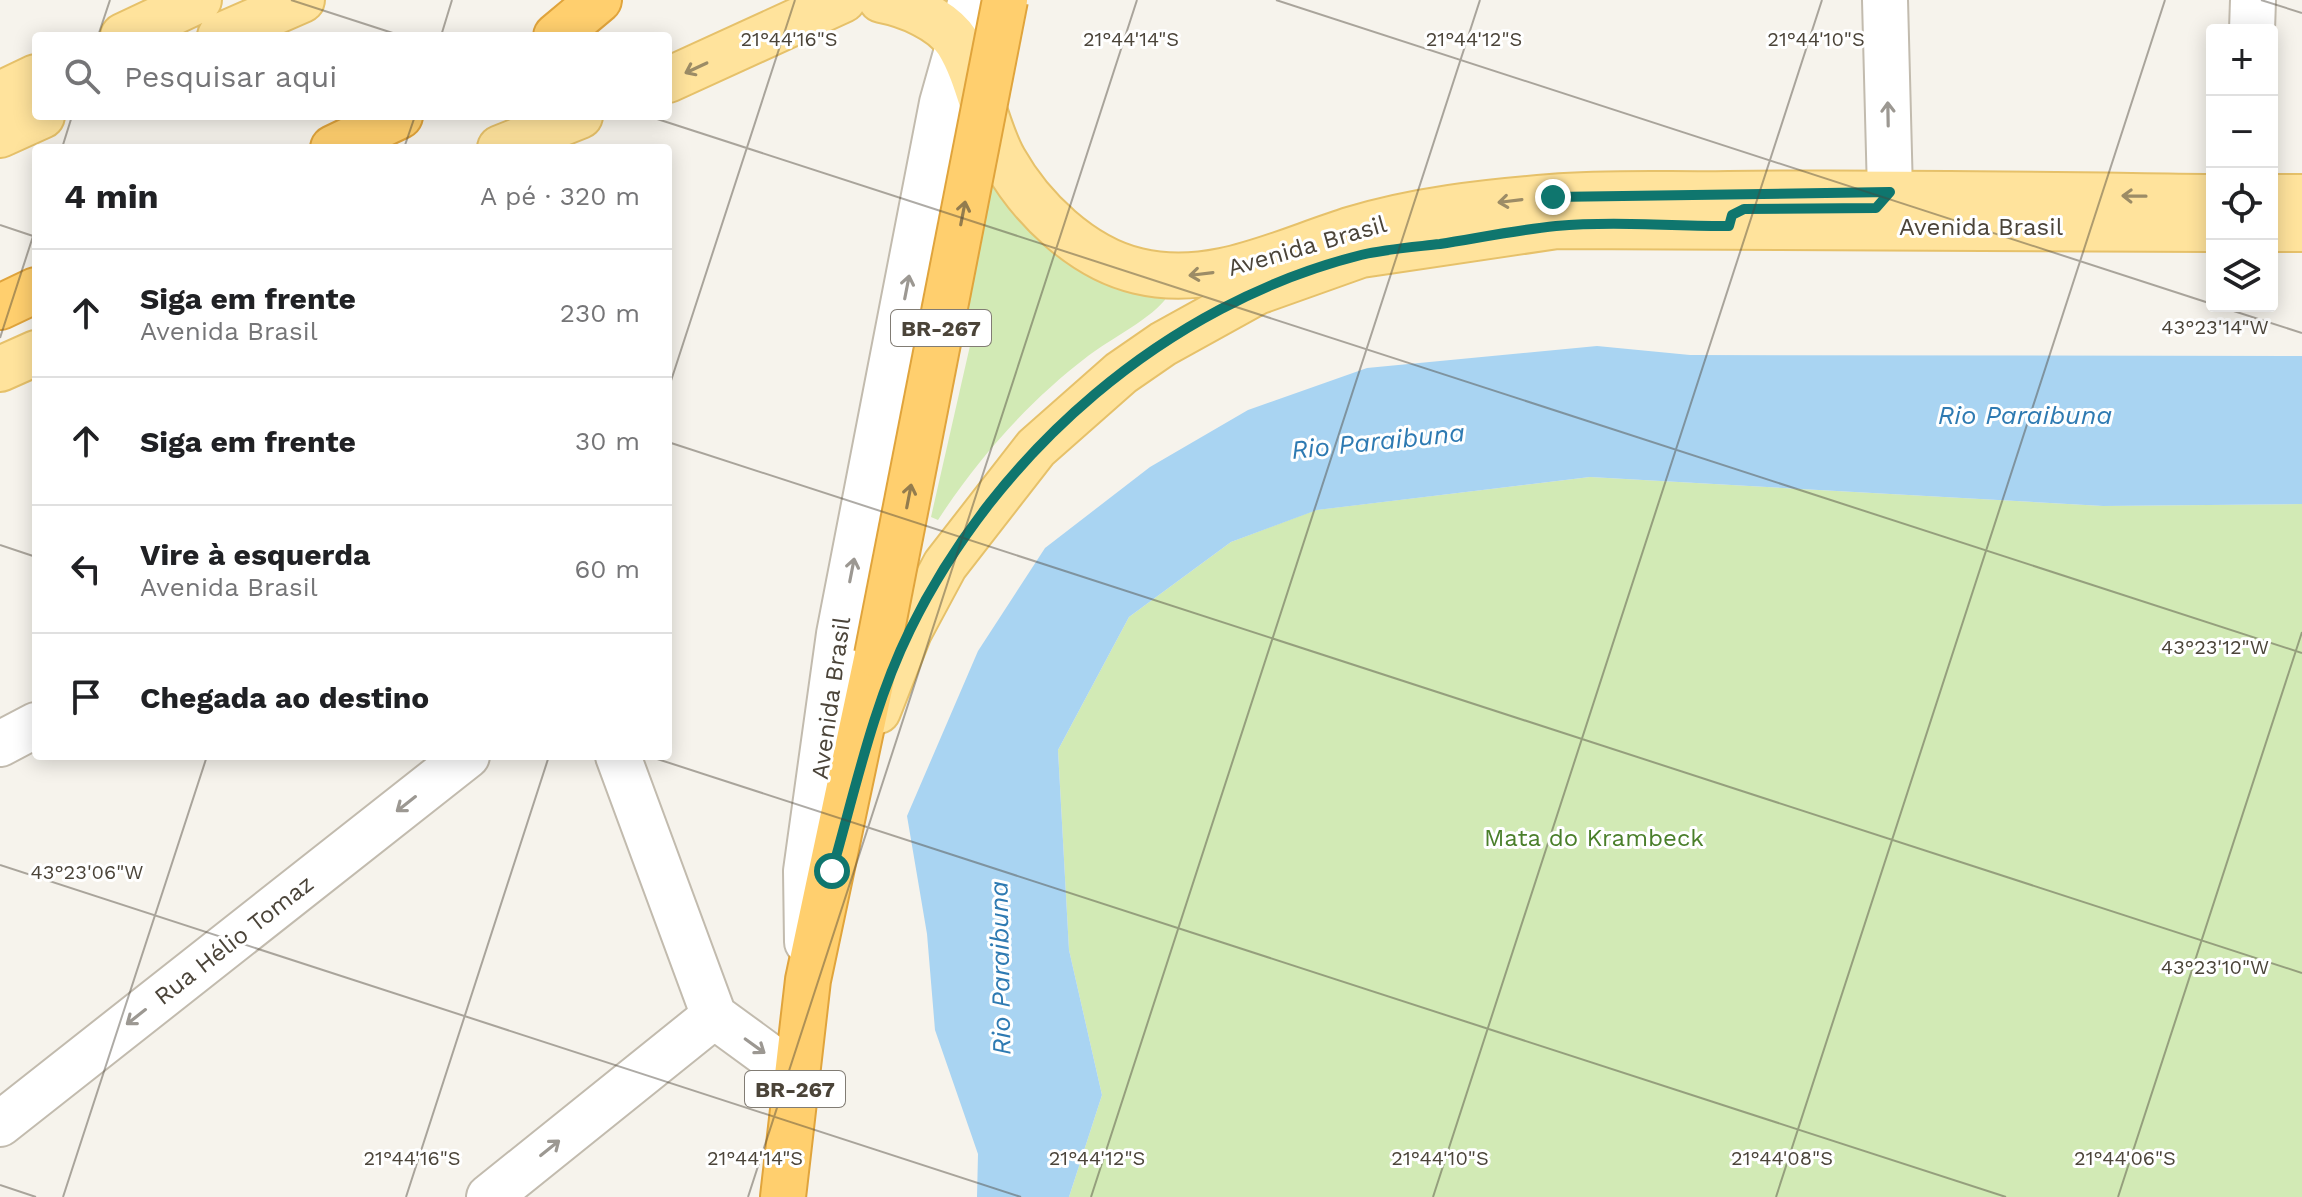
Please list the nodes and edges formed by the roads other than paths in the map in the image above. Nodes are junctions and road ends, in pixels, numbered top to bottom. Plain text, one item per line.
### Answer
1 (199, 0) edge
2 (302, 0) edge
3 (599, 0) edge
4 (843, 0) edge
5 (881, 0) edge
6 (971, 0) edge
7 (1005, 0) edge
8 (1885, 0) edge
9 (2253, 0) edge
10 (2252, 24) edge
11 (131, 32) edge
12 (229, 32) edge
13 (561, 32) edge
14 (957, 42) junction
15 (672, 78) edge
16 (32, 79) edge
17 (0, 94) edge
18 (33, 120) edge
19 (392, 120) edge
20 (570, 120) edge
21 (0, 135) edge
22 (341, 144) edge
23 (510, 144) edge
24 (1890, 192) junction
25 (2206, 197) edge
26 (2278, 197) edge
27 (2302, 197) edge
28 (1729, 226) junction
29 (2206, 229) edge
30 (2278, 229) edge
31 (2302, 229) edge
32 (32, 292) edge
33 (0, 307) edge
34 (32, 355) edge
35 (0, 369) edge
36 (32, 727) edge
37 (0, 744) edge
38 (462, 760) edge
39 (619, 760) edge
40 (832, 871) junction
41 (808, 980) junction
42 (714, 1016) junction
43 (796, 1076) junction
44 (0, 1124) edge
45 (489, 1197) edge
46 (783, 1197) edge

1 - 11 main road
2 - 12 main road
3 - 13 highway
4 -> 15 main road
5 - 14 main road, Avenida Brasil
6 - 14 street, Avenida Brasil
40 -> 7 highway, Avenida Brasil / BR-267, bridge
24 -> 8 street
9 - 10 street
24 -> 14 main road, Avenida Brasil
41 -> 14 street, Avenida Brasil
16 - 17 main road
18 - 21 main road
19 - 22 highway
20 - 23 main road
25 -> 24 main road, Avenida Brasil
24 - 28 main road
26 - 27 main road
28 - 29 main road, Avenida Brasil
28 - 40 main road, Avenida Brasil
30 - 31 main road
32 - 33 highway
34 - 35 main road
36 - 37 street
38 -> 44 street, Rua Hélio Tomaz
39 - 42 street
40 - 41 highway, Avenida Brasil / BR-267
41 - 43 highway, Avenida Brasil / BR-267
42 -> 43 street
45 -> 42 street
43 - 46 highway, Avenida Brasil / BR-267

